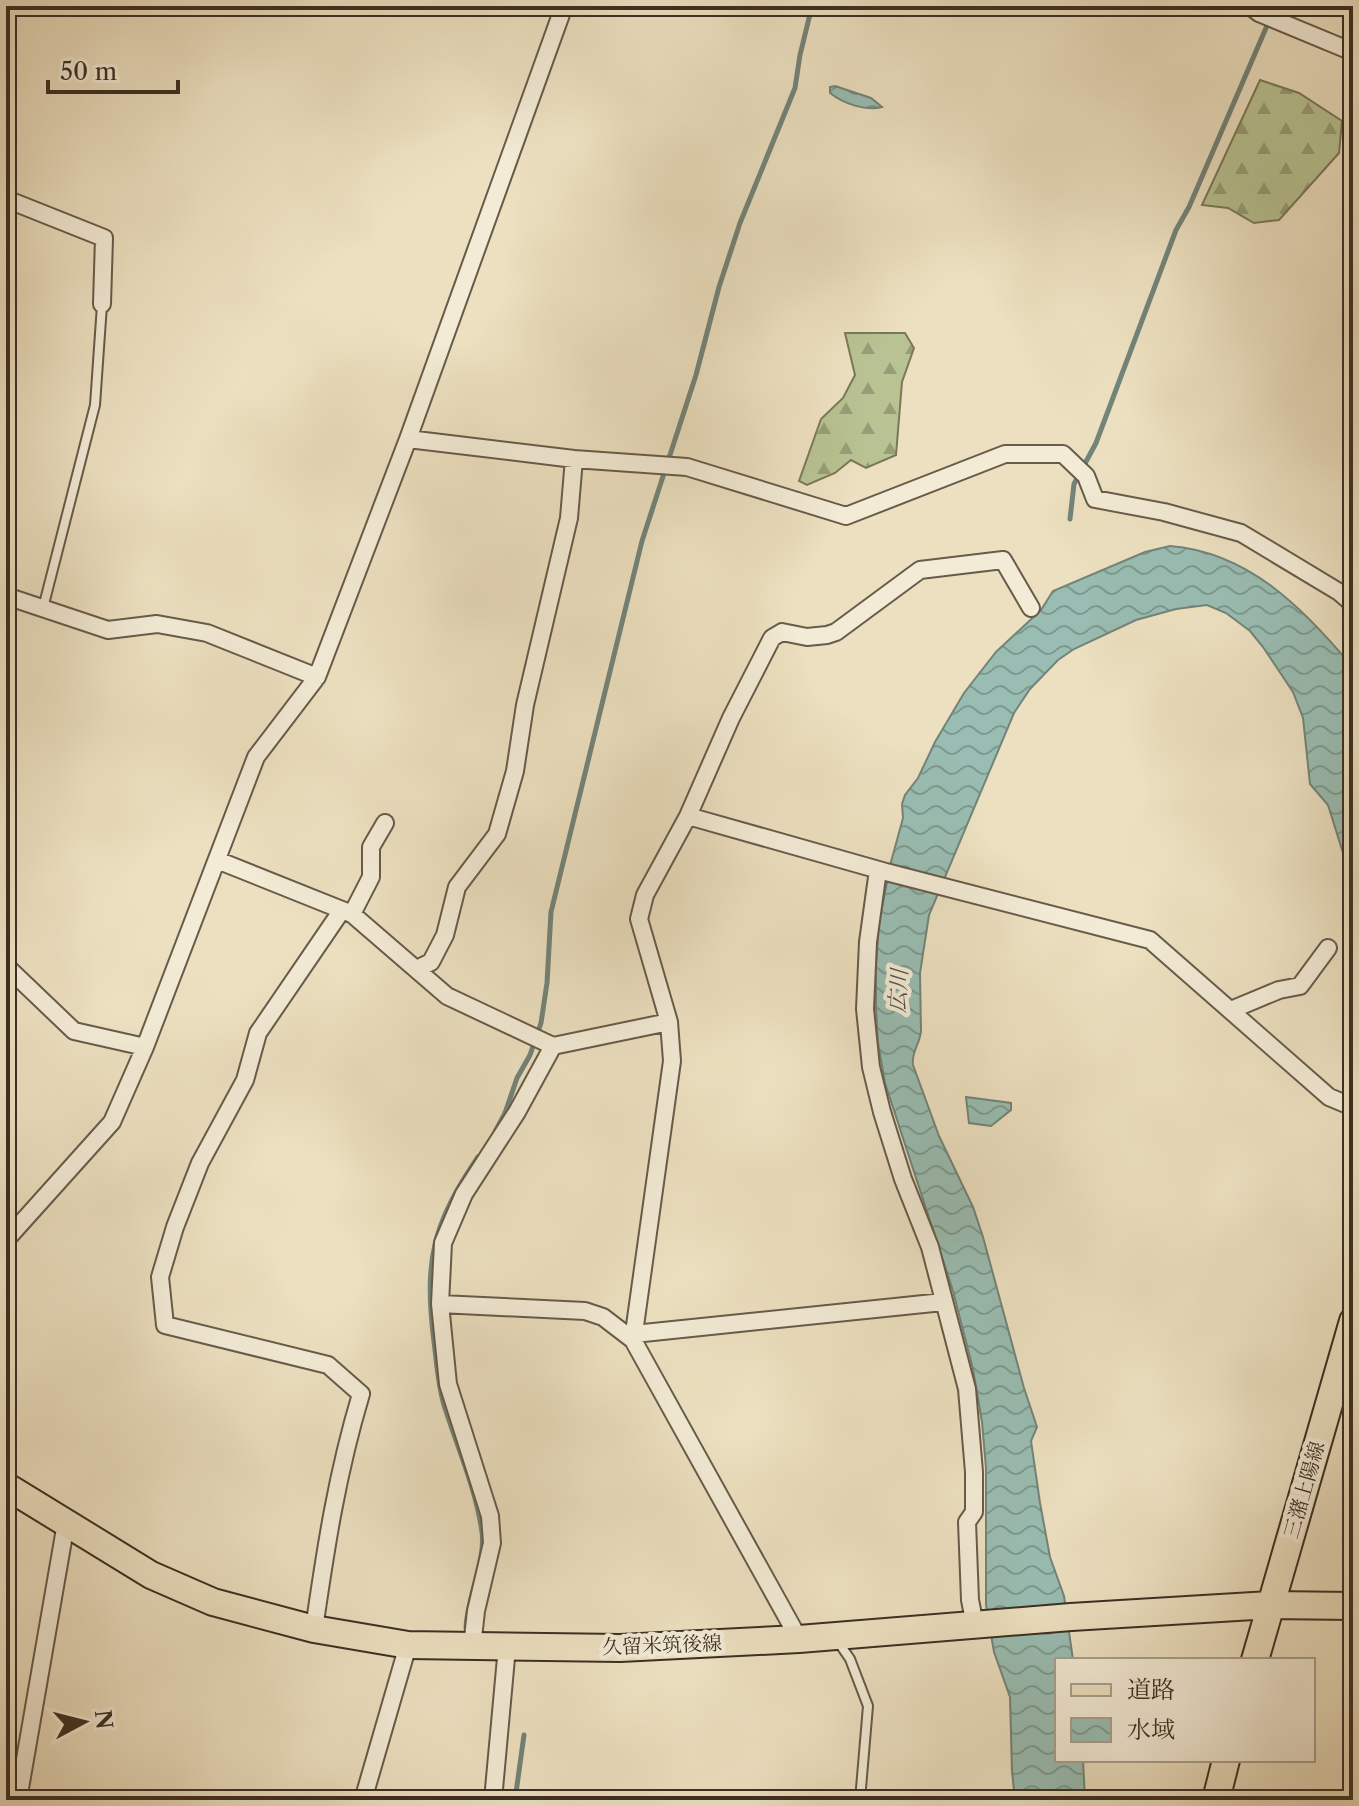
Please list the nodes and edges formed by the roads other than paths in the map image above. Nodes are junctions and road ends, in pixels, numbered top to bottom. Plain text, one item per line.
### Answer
1 (564, 6) edge
2 (1250, 6) edge
3 (1353, 52) edge
4 (6, 199) edge
5 (102, 304) joint
6 (408, 439) junction
7 (574, 459) junction
8 (6, 596) edge
9 (1353, 604) edge
10 (43, 608) junction
11 (1031, 608) dead end
12 (317, 677) junction
13 (688, 816) junction
14 (385, 823) dead end
15 (217, 860) junction
16 (882, 871) junction
17 (347, 912) junction
18 (1328, 948) dead end
19 (6, 966) edge
20 (417, 969) junction
21 (1231, 1010) junction
22 (669, 1022) junction
23 (553, 1046) junction
24 (145, 1047) junction
25 (1353, 1107) edge
26 (6, 1240) edge
27 (943, 1302) junction
28 (440, 1304) junction
29 (1353, 1321) edge
30 (633, 1337) junction
31 (6, 1486) edge
32 (66, 1523) junction
33 (1270, 1605) junction
34 (1353, 1606) edge
35 (978, 1624) junction
36 (314, 1629) junction
37 (834, 1636) junction
38 (799, 1639) junction
39 (408, 1645) junction
40 (472, 1647) junction
41 (507, 1647) junction
42 (1256, 1658) edge
43 (1226, 1762) edge
44 (14, 1800) edge
45 (363, 1800) edge
46 (493, 1800) edge
47 (860, 1800) edge
48 (1216, 1800) edge

1 - 6 street
2 - 3 street
4 - 5 street
5 - 10 lane
6 - 7 street
6 - 12 street
7 - 9 street
7 - 20 street
8 - 10 street
10 - 12 street
11 - 13 street
12 - 15 street
13 - 16 street
13 - 22 street
14 - 17 street
15 - 17 street
15 - 24 street
16 - 21 street
16 - 27 street
17 - 20 street
17 - 36 street
18 - 21 street
19 - 24 street
20 - 23 street
21 - 25 street
22 - 23 street
22 - 30 street
23 - 28 street
24 - 26 street
27 - 30 street
27 - 35 street
28 - 30 street
28 - 40 street
29 - 33 main road, 三潴上陽線
30 - 38 street
31 - 32 main road, 久留米筑後線
32 - 36 main road, 久留米筑後線
32 - 44 street
33 - 34 main road, 久留米筑後線
33 - 35 main road, 久留米筑後線
33 - 42 main road, 三潴上陽線
35 - 37 main road, 久留米筑後線
36 - 39 main road, 久留米筑後線
37 - 38 main road, 久留米筑後線
37 - 47 lane
38 - 41 main road, 久留米筑後線
39 - 40 main road, 久留米筑後線
39 - 45 street
40 - 41 main road, 久留米筑後線
41 - 46 street
43 - 48 main road

